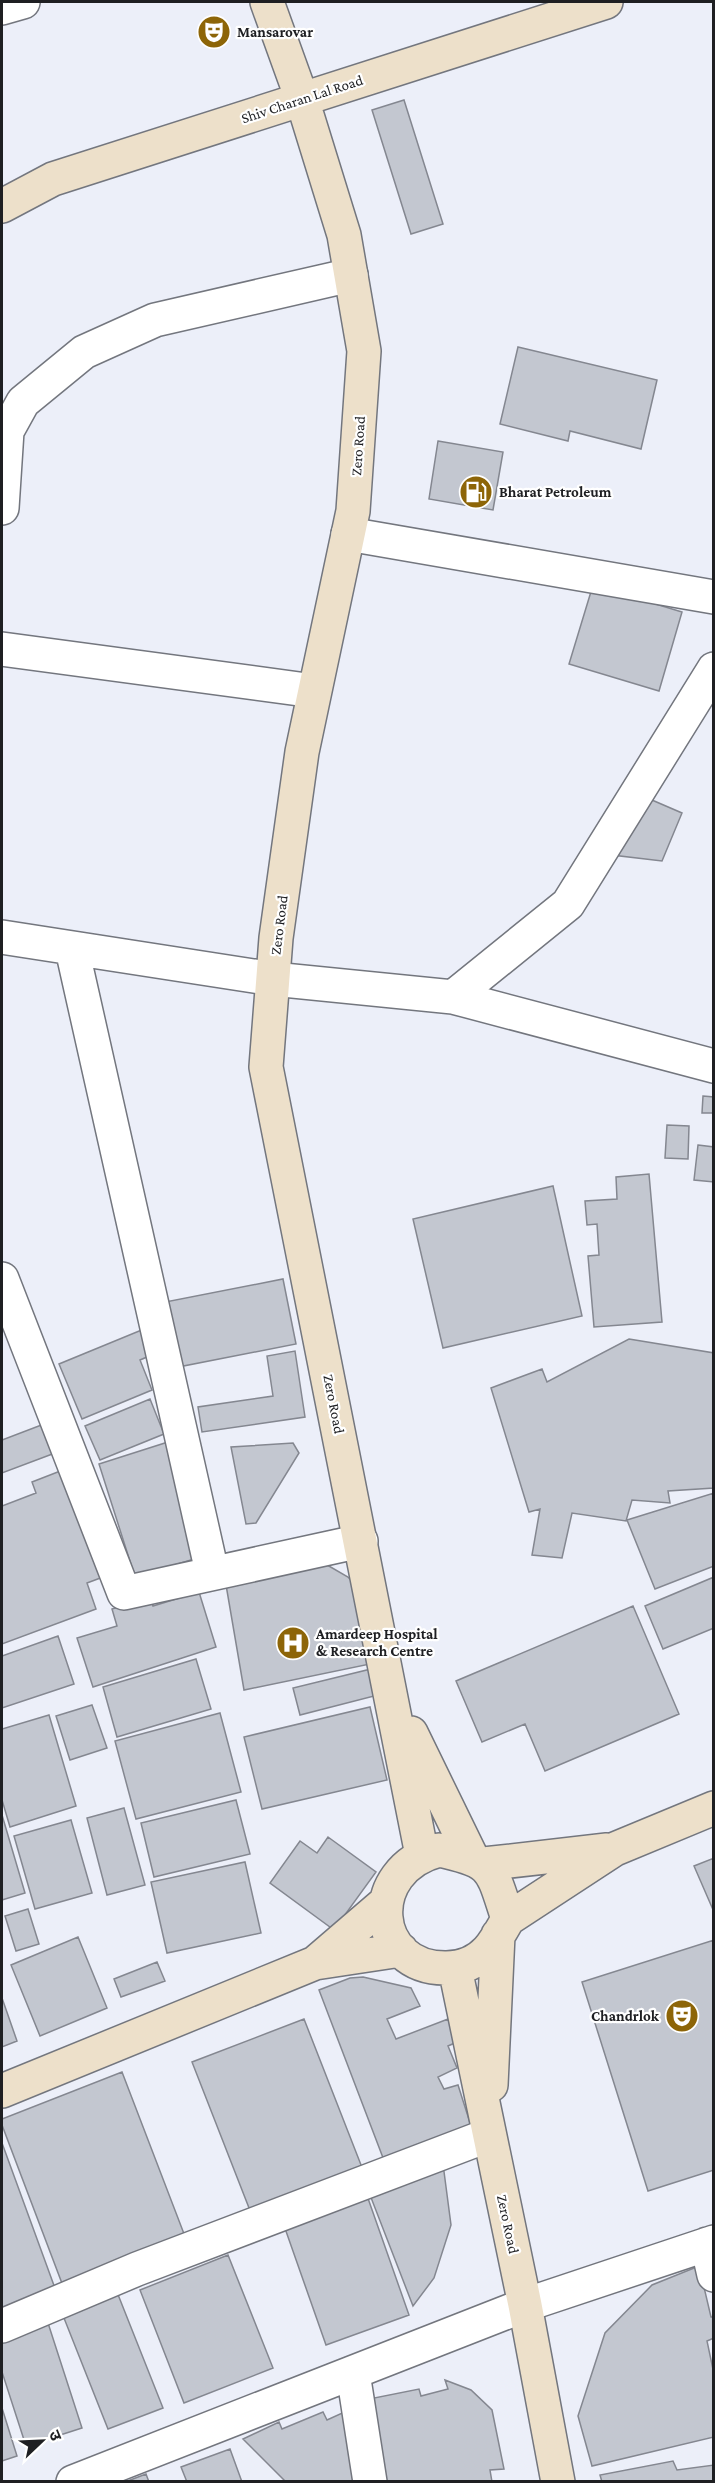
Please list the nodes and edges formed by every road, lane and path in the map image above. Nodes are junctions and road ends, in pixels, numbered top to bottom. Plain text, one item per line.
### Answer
1 (23, 2) edge
2 (267, 2) edge
3 (606, 2) edge
4 (2, 8) edge
5 (302, 99) junction
6 (2, 206) edge
7 (351, 275) junction
8 (2, 508) edge
9 (348, 534) junction
10 (714, 597) edge
11 (2, 649) edge
12 (714, 669) edge
13 (314, 691) junction
14 (2, 937) edge
15 (72, 949) junction
16 (273, 979) junction
17 (453, 997) junction
18 (714, 1066) edge
19 (2, 1279) edge
20 (361, 1541) junction
21 (212, 1572) junction
22 (391, 1694) junction
23 (714, 1808) edge
24 (615, 1849) junction
25 (422, 1855) junction
26 (478, 1861) junction
27 (386, 1902) junction
28 (503, 1927) junction
29 (401, 1950) junction
30 (315, 1963) junction
31 (455, 1968) junction
32 (2, 2091) edge
33 (489, 2135) junction
34 (711, 2253) edge
35 (525, 2305) junction
36 (2, 2326) edge
37 (353, 2373) junction
38 (74, 2481) edge
39 (370, 2481) edge
40 (558, 2481) edge

1 - 4 street
2 - 5 street, Zero Road
3 - 5 street, Shiv Charan Lal Road
5 - 6 street, Shiv Charan Lal Road
5 - 7 street, Zero Road
7 - 8 street
7 - 9 street, Zero Road
9 - 10 street
9 - 13 street, Zero Road
11 - 13 street
12 - 17 street
13 - 16 street, Zero Road
14 - 15 street
15 - 16 street
15 - 21 street
16 - 17 street
16 - 20 street, Zero Road
17 - 18 street
19 - 21 street
20 - 21 street
20 - 22 street, Zero Road
22 - 25 street, Zero Road
22 - 26 street
23 - 24 street
24 - 26 street
24 - 28 street
25 - 26 street
25 - 27 street
26 - 28 street
27 - 29 street
27 - 30 street
28 - 31 street
28 - 33 street
29 - 30 street
29 - 31 street
30 - 32 street
31 - 33 street, Zero Road
33 - 35 street, Zero Road
33 - 36 street
34 - 35 street
35 - 37 street
35 - 40 street, Zero Road
37 - 38 street
37 - 39 street

